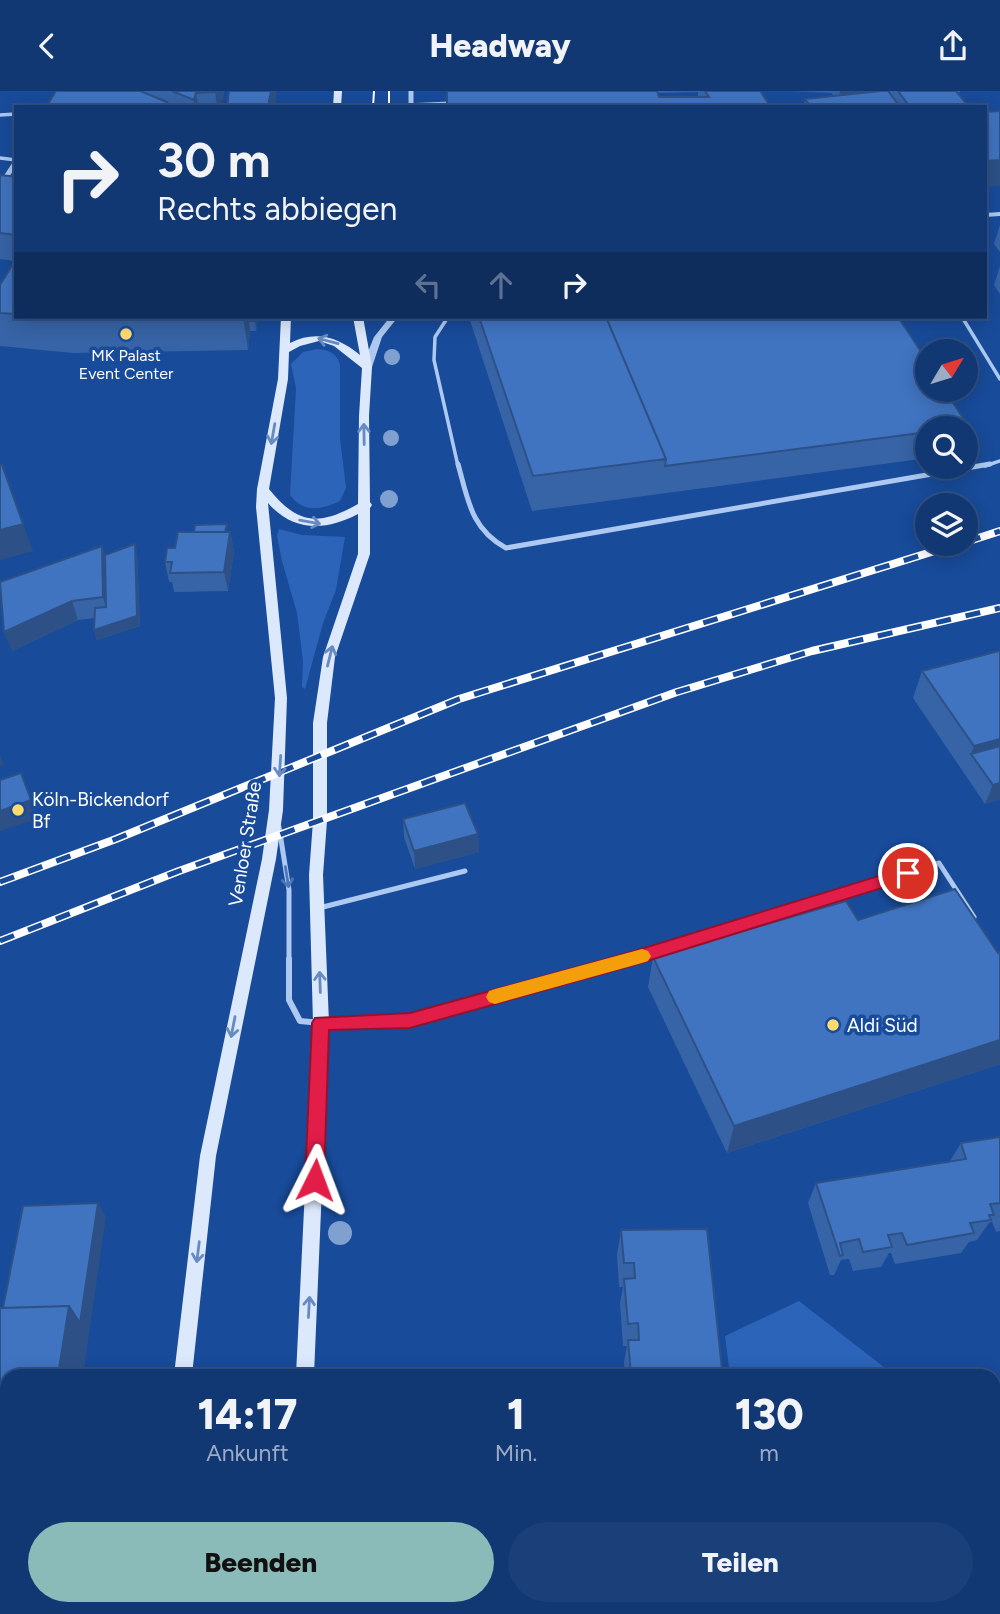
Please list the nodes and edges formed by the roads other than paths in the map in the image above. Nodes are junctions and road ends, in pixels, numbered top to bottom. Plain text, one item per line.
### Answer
1 (463, 103) edge
2 (428, 105) edge
3 (14, 164) edge
4 (0, 186) edge
5 (286, 319) edge
6 (358, 319) edge
7 (392, 319) edge
8 (446, 319) edge
9 (963, 319) edge
10 (284, 351) junction
11 (367, 367) junction
12 (1000, 379) edge
13 (1000, 461) edge
14 (263, 489) junction
15 (366, 505) junction
16 (276, 810) junction
17 (465, 871) dead end
18 (317, 909) junction
19 (980, 926) edge
20 (321, 1023) junction
21 (184, 1369) edge
22 (305, 1369) edge

1 - 2 lane
3 - 4 street
5 - 10 main road, Venloer Straße
6 - 11 main road
7 - 11 street
8 - 13 lane
9 - 12 lane
11 -> 10 main road
10 -> 14 main road, Venloer Straße
15 -> 11 main road
14 -> 15 main road
14 -> 16 main road, Venloer Straße
18 -> 15 main road
16 -> 20 lane
16 -> 21 main road, Venloer Straße
17 - 18 lane
20 -> 18 main road
19 - 20 lane
22 -> 20 main road

